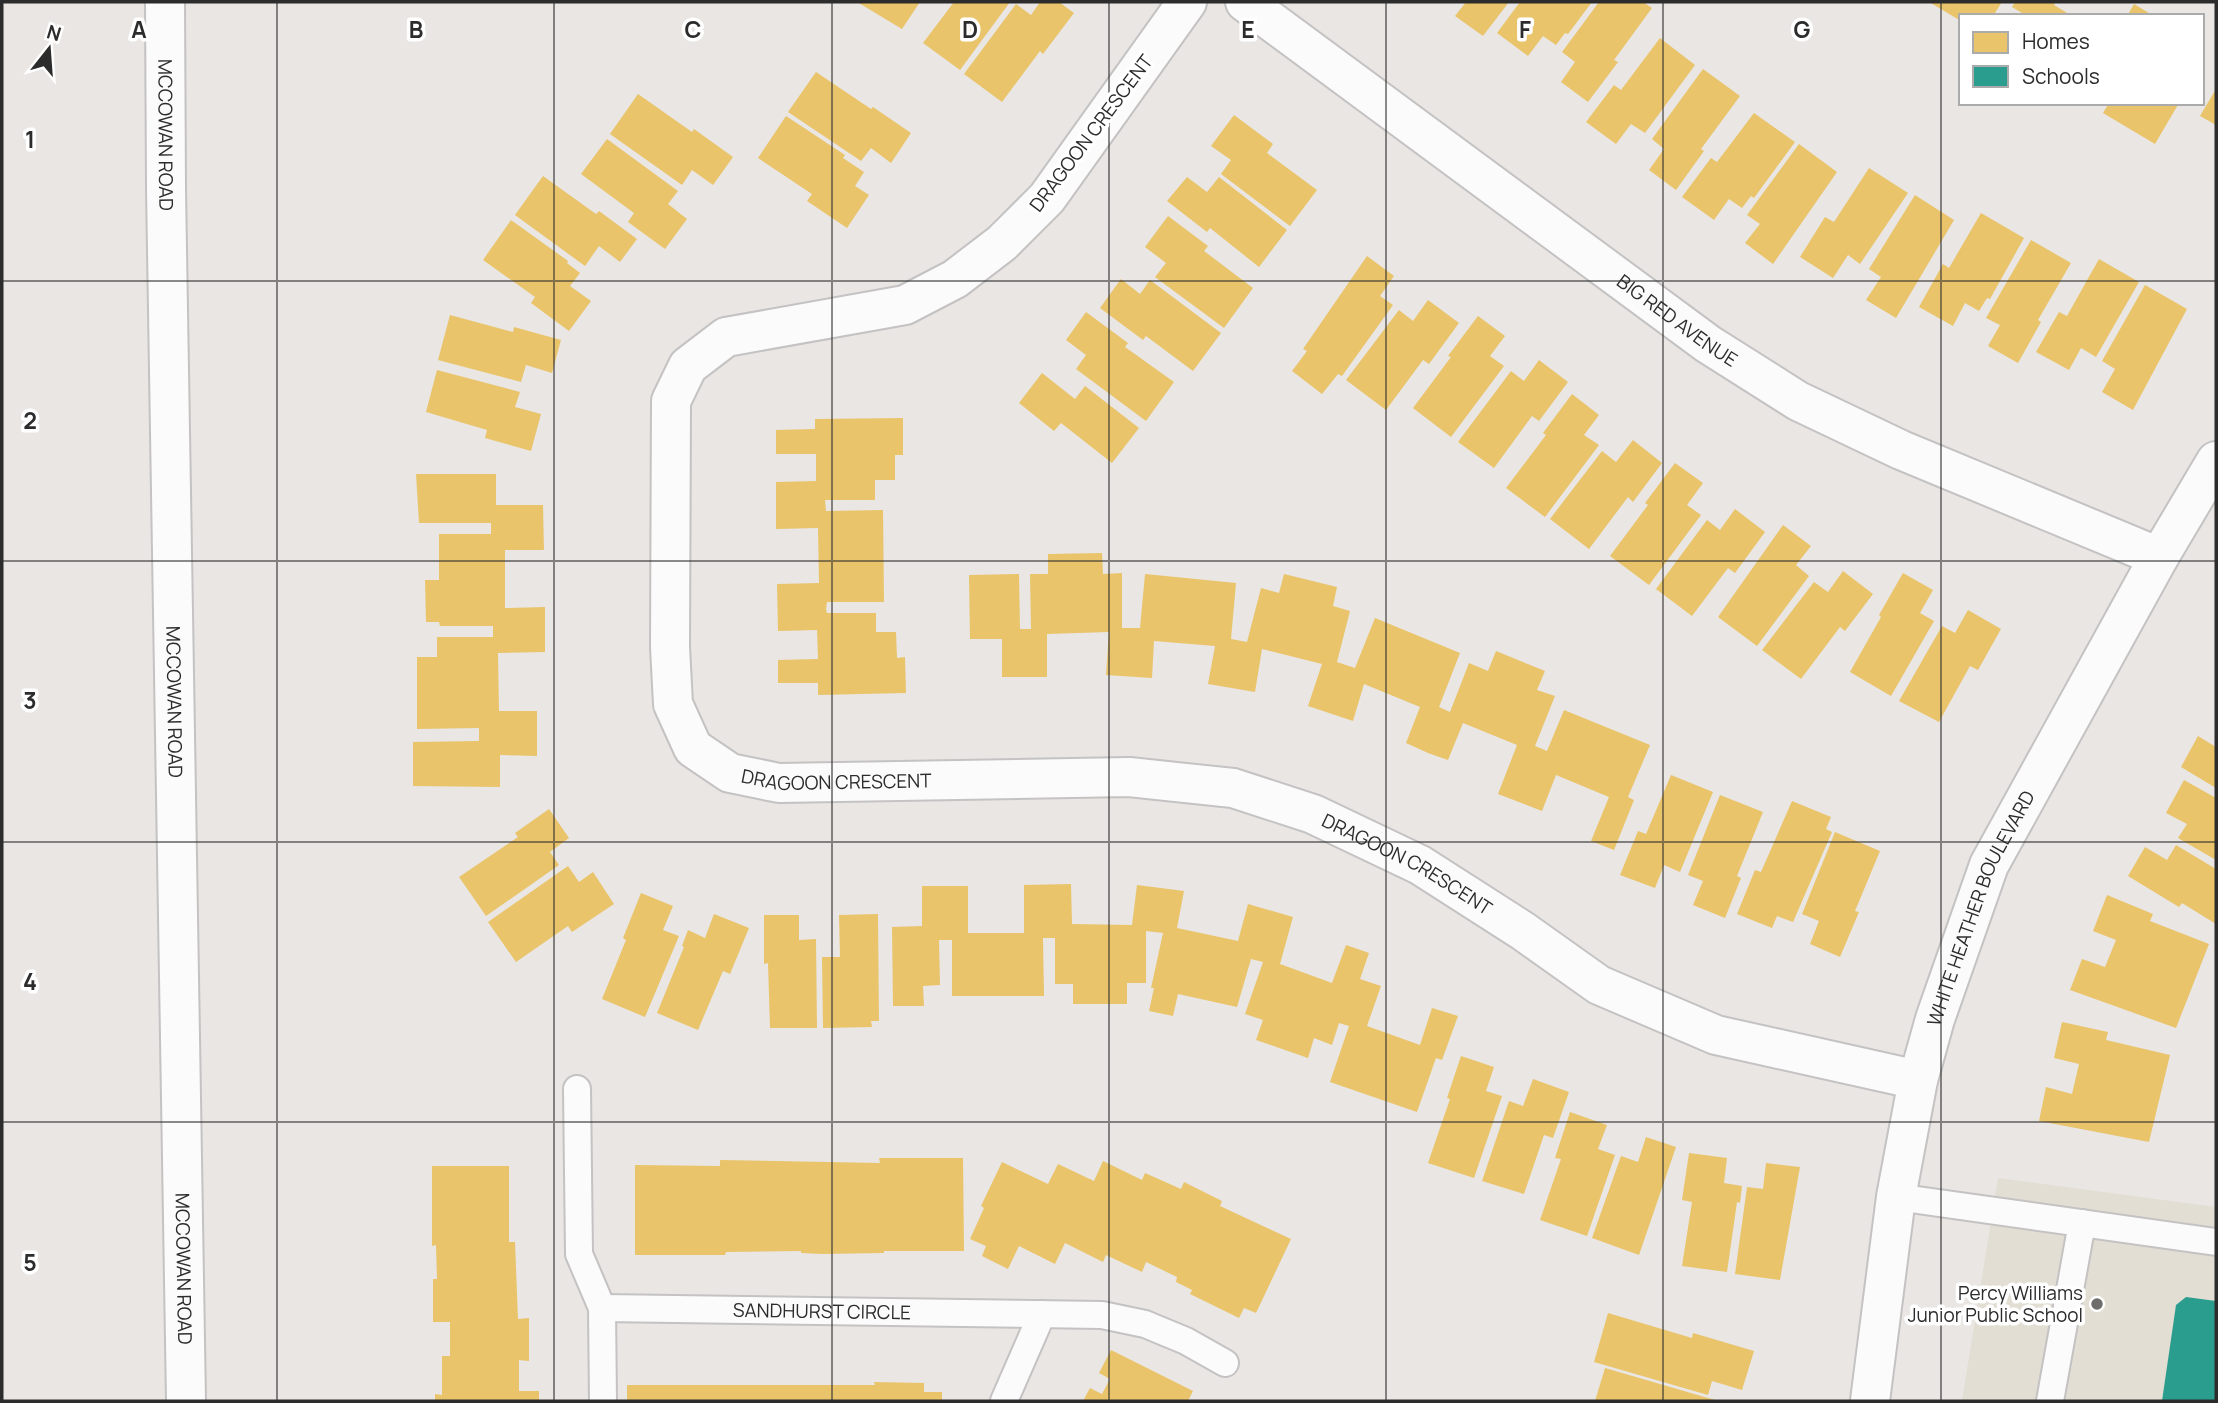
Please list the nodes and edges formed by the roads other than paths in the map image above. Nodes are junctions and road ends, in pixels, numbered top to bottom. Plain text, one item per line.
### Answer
1 (165, 2) edge
2 (1187, 2) edge
3 (1245, 2) edge
4 (2216, 461) edge
5 (2159, 556) junction
6 (1918, 1080) junction
7 (577, 1089) dead end
8 (1896, 1197) junction
9 (2082, 1223) junction
10 (2216, 1242) edge
11 (602, 1308) junction
12 (1042, 1314) junction
13 (1225, 1363) dead end
14 (186, 1401) edge
15 (603, 1401) edge
16 (1004, 1401) edge
17 (1870, 1401) edge
18 (2050, 1401) edge

1 - 14 street, MCCOWAN ROAD
2 - 6 street, DRAGOON CRESCENT
3 - 5 street, BIG RED AVENUE
4 - 5 street, WHITE HEATHER BOULEVARD
5 - 6 street, WHITE HEATHER BOULEVARD
6 - 8 street, WHITE HEATHER BOULEVARD
7 - 11 lane
8 - 9 lane
8 - 17 street, WHITE HEATHER BOULEVARD
9 - 10 lane
9 - 18 lane
11 - 12 lane, SANDHURST CIRCLE
11 - 15 lane
12 - 13 lane, SANDHURST CIRCLE
12 - 16 lane

